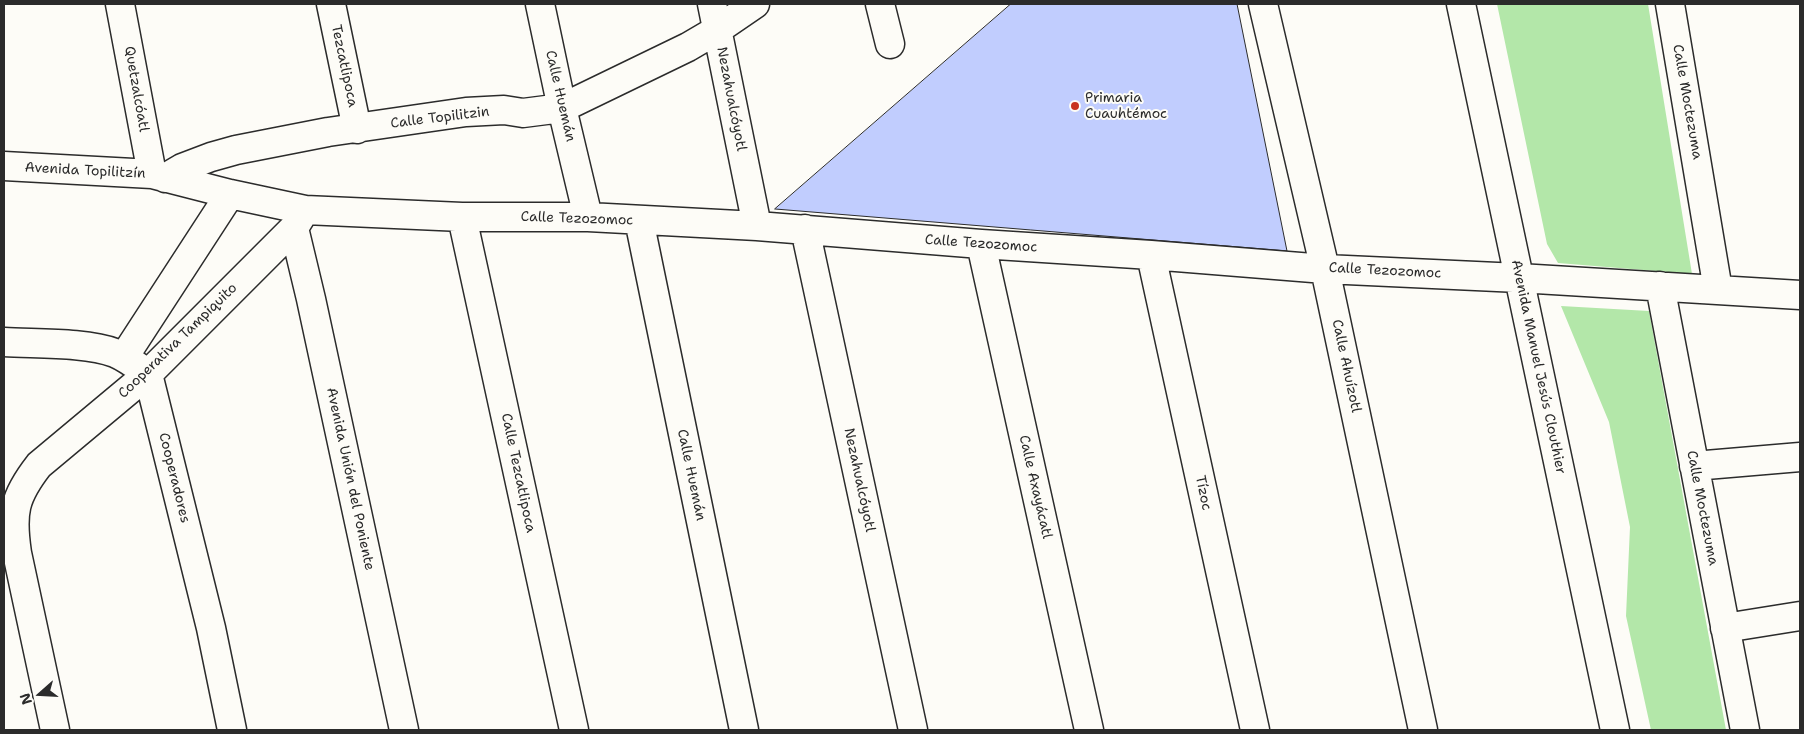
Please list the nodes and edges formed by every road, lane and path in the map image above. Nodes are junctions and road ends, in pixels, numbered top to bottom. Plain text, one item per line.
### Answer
1 (120, 4) edge
2 (331, 4) edge
3 (540, 4) edge
4 (712, 4) edge
5 (755, 4) edge
6 (880, 4) edge
7 (1263, 4) edge
8 (1461, 4) edge
9 (1670, 4) edge
10 (717, 30) junction
11 (890, 44) dead end
12 (562, 108) junction
13 (357, 129) junction
14 (4, 166) edge
15 (159, 176) junction
16 (230, 194) junction
17 (462, 217) junction
18 (588, 217) junction
19 (299, 219) junction
20 (639, 220) junction
21 (757, 226) junction
22 (805, 229) junction
23 (980, 244) junction
24 (1151, 255) junction
25 (1325, 268) junction
26 (1519, 278) junction
27 (1660, 286) junction
28 (1718, 290) junction
29 (1800, 295) edge
30 (4, 342) edge
31 (124, 357) junction
32 (148, 374) junction
33 (1800, 457) edge
34 (1694, 466) junction
35 (9, 516) edge
36 (1800, 616) edge
37 (1725, 628) junction
38 (55, 730) edge
39 (232, 730) edge
40 (404, 730) edge
41 (574, 730) edge
42 (744, 730) edge
43 (913, 730) edge
44 (1089, 730) edge
45 (1255, 730) edge
46 (1423, 730) edge
47 (1614, 730) edge
48 (1744, 730) edge

1 - 15 street, Quetzalcóatl
2 - 13 street, Tezcatlipoca
3 - 12 street, Calle Huemán
4 - 10 street, Nezahualcóyotl
5 - 10 street, Calle Topilitzin
6 - 11 street
7 - 25 street, Calle Ahuízotl
8 - 26 street, Avenida Manuel Jesús Clouthier
9 - 28 street, Calle Moctezuma
10 - 12 street, Calle Topilitzin
10 - 21 street, Nezahualcóyotl
12 - 13 street, Calle Topilitzin
12 - 18 street, Calle Huemán
13 - 15 street, Calle Topilitzin
14 - 15 street, Avenida Topilitzín
15 - 16 street, Calle Tezozomoc
16 - 19 street, Calle Tezozomoc
16 - 31 street, Cooperativa Tampiquito
17 - 18 street, Calle Tezozomoc
17 - 19 street, Calle Tezozomoc
17 - 41 street, Calle Tezcatlipoca
18 - 20 street, Calle Tezozomoc
19 - 32 street, Cooperativa Tampiquito
19 - 40 street, Avenida Unión del Poniente
20 - 21 street, Calle Tezozomoc
20 - 42 street, Calle Huemán
21 - 22 street, Calle Tezozomoc
22 - 23 street, Calle Tezozomoc
22 - 43 street, Nezahualcóyotl
23 - 24 street, Calle Tezozomoc
23 - 44 street, Calle Axayácatl
24 - 25 street, Calle Tezozomoc
24 - 45 street, Tízoc
25 - 26 street, Calle Tezozomoc
25 - 46 street, Calle Ahuízotl
26 - 27 street, Calle Tezozomoc
26 - 47 street, Avenida Manuel Jesús Clouthier
27 - 28 street, Calle Tezozomoc
27 - 34 street, Calle Moctezuma
28 - 29 street, Calle Tezozomoc
30 - 31 street
31 - 32 street
32 - 35 street, Cooperativa Tampiquito
32 - 39 street, Cooperadores
33 - 34 street
34 - 37 street, Calle Moctezuma
35 - 38 street, Cooperativa Tampiquito
36 - 37 street
37 - 48 street, Calle Moctezuma

